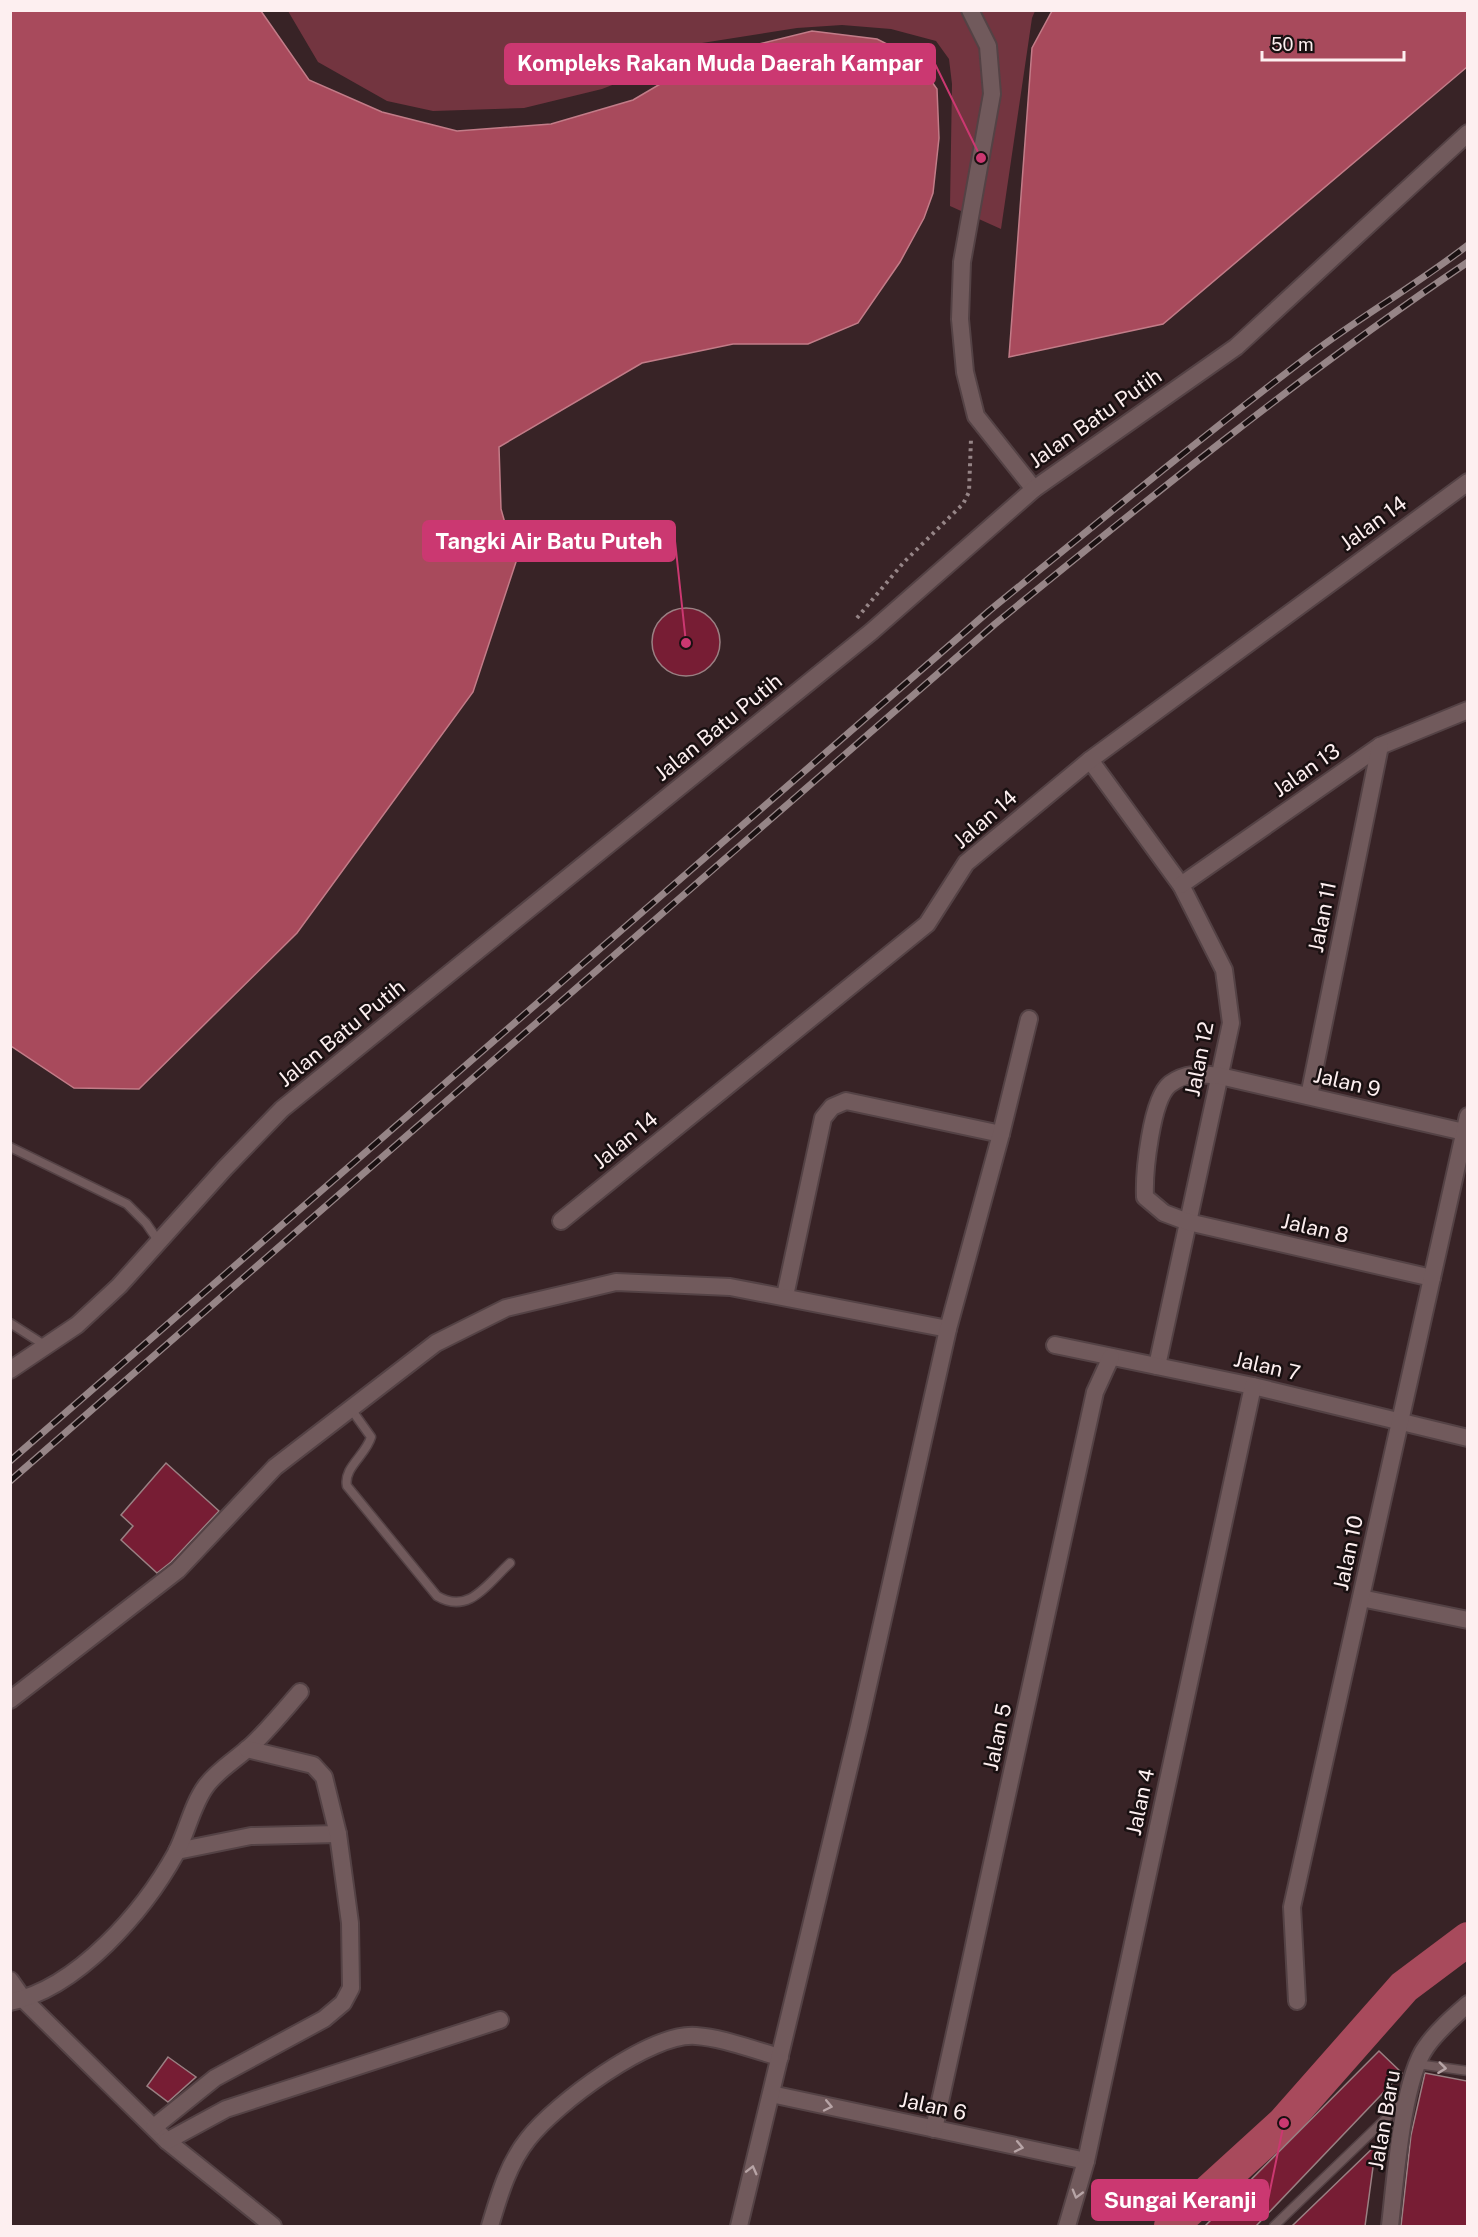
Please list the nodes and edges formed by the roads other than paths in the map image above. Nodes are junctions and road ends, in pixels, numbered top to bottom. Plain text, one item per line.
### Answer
1 (970, 10) edge
2 (1467, 133) edge
3 (1467, 482) edge
4 (1034, 489) junction
5 (1467, 710) edge
6 (1380, 746) junction
7 (1090, 760) junction
8 (1181, 885) junction
9 (1029, 1019) dead end
10 (1220, 1076) junction
11 (1309, 1096) junction
12 (1466, 1124) edge
13 (1001, 1134) junction
14 (10, 1147) edge
15 (561, 1221) dead end
16 (1188, 1222) junction
17 (159, 1243) junction
18 (1432, 1278) junction
19 (785, 1296) junction
20 (10, 1323) edge
21 (948, 1329) junction
22 (1055, 1345) dead end
23 (46, 1346) junction
24 (1111, 1357) junction
25 (1157, 1366) junction
26 (10, 1370) edge
27 (1253, 1386) junction
28 (351, 1409) junction
29 (1400, 1421) junction
30 (1467, 1438) edge
31 (510, 1563) dead end
32 (1361, 1598) junction
33 (1467, 1620) edge
34 (300, 1692) dead end
35 (10, 1700) edge
36 (247, 1749) junction
37 (338, 1834) junction
38 (177, 1851) junction
39 (10, 1980) edge
40 (17, 2001) edge
41 (1297, 2001) dead end
42 (1467, 2004) edge
43 (500, 2020) dead end
44 (780, 2057) junction
45 (1417, 2064) junction
46 (1467, 2071) edge
47 (771, 2094) junction
48 (1408, 2097) junction
49 (154, 2127) junction
50 (934, 2129) junction
51 (167, 2141) junction
52 (1086, 2161) junction
53 (273, 2226) edge
54 (490, 2226) edge
55 (739, 2226) edge
56 (1067, 2226) edge
57 (1274, 2226) edge
58 (1390, 2226) edge

1 - 4 street
2 - 4 street, Jalan Batu Putih
3 - 7 street, Jalan 14
4 - 17 street, Jalan Batu Putih
5 - 6 street, Jalan 13
6 - 8 street, Jalan 13
6 - 11 street, Jalan 11
7 - 8 street, Jalan 12
7 - 15 street, Jalan 14
8 - 10 street, Jalan 12
9 - 13 street
10 - 11 street, Jalan 9
10 - 16 street, Jalan 12
10 - 16 street, Jalan 9
11 - 12 street, Jalan 9
12 - 18 street, Jalan 10
13 - 19 street
13 - 21 street
14 - 17 lane
16 - 18 street, Jalan 8
16 - 25 street, Jalan 12
17 - 23 street, Jalan Batu Putih
18 - 29 street, Jalan 10
19 - 21 street
19 - 28 street
20 - 23 lane
21 - 44 street
22 - 24 street, Jalan 7
23 - 26 street, Jalan Batu Putih
24 - 25 street, Jalan 7
24 - 50 street, Jalan 5
25 - 27 street, Jalan 7
27 - 29 street, Jalan 7
27 - 52 street, Jalan 4
28 - 31 lane
28 - 35 street
29 - 30 street, Jalan 7
29 - 32 street, Jalan 10
32 - 33 street
32 - 41 street, Jalan 10
34 - 36 street
36 - 37 street
36 - 38 street
37 - 38 street
37 - 49 street
38 - 40 street
39 - 40 street
40 - 49 street
42 - 45 street, Jalan Baru
43 - 51 street
44 - 47 street
44 - 54 street
45 -> 46 lane
45 - 48 street, Jalan Baru
47 -> 50 street, Jalan 6
55 -> 47 street
48 - 57 lane
48 - 58 street, Jalan Baru
49 - 51 street
50 -> 52 street, Jalan 6
51 - 53 street
52 -> 56 street, Jalan 4

